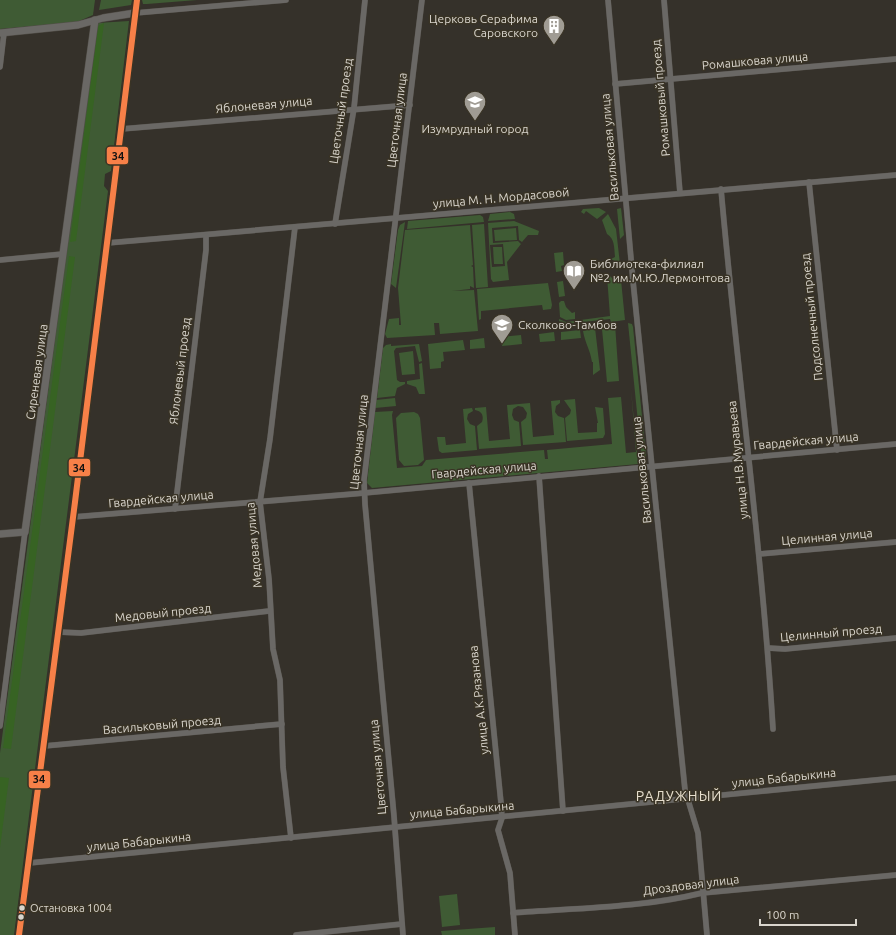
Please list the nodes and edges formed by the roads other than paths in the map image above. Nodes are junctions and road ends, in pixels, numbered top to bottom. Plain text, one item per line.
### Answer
1 (137, 0) edge
2 (286, 0) edge
3 (365, 0) edge
4 (422, 0) edge
5 (608, 0) edge
6 (664, 0) edge
7 (135, 13) junction
8 (95, 20) junction
9 (2, 33) edge
10 (896, 59) edge
11 (0, 67) edge
12 (670, 79) junction
13 (615, 84) junction
14 (410, 104) junction
15 (354, 108) junction
16 (121, 129) junction
17 (896, 175) edge
18 (809, 182) junction
19 (720, 190) junction
20 (680, 193) junction
21 (625, 198) junction
22 (396, 218) junction
23 (335, 224) junction
24 (296, 228) junction
25 (206, 236) junction
26 (107, 243) junction
27 (63, 254) junction
28 (0, 260) edge
29 (896, 444) edge
30 (837, 450) junction
31 (749, 458) junction
32 (653, 466) junction
33 (540, 476) junction
34 (469, 483) junction
35 (364, 493) junction
36 (260, 502) junction
37 (175, 509) junction
38 (73, 517) junction
39 (25, 532) junction
40 (0, 534) edge
41 (896, 542) edge
42 (759, 554) junction
43 (269, 611) junction
44 (58, 632) junction
45 (896, 638) edge
46 (768, 648) junction
47 (282, 724) junction
48 (0, 726) edge
49 (773, 729) dead end
50 (44, 746) junction
51 (896, 778) edge
52 (686, 798) junction
53 (563, 811) junction
54 (502, 818) junction
55 (395, 827) junction
56 (291, 838) junction
57 (29, 863) junction
58 (896, 875) edge
59 (702, 892) junction
60 (513, 913) junction
61 (402, 924) junction
62 (19, 935) edge
63 (296, 935) edge
64 (403, 935) edge
65 (515, 935) edge
66 (707, 935) edge

1 - 7 street
2 - 7 street
3 - 15 street, Цветочный проезд
4 - 14 street, Цветочная улица
5 - 13 street, Васильковая улица
6 - 12 street, Ромашковый проезд
7 - 8 street
7 - 16 street
8 - 9 street
8 - 27 street, Сиреневая улица
9 - 11 street
10 - 12 street, Ромашковая улица
12 - 13 street, Ромашковая улица
12 - 20 street, Ромашковый проезд
13 - 21 street, Васильковая улица
14 - 15 street, Яблоневая улица
14 - 22 street, Цветочная улица
15 - 16 street, Яблоневая улица
15 - 23 street, Цветочный проезд
16 - 26 street
17 - 18 street, улица М. Н. Мордасовой
18 - 19 street, улица М. Н. Мордасовой
18 - 30 street, Подсолнечный проезд
19 - 20 street, улица М. Н. Мордасовой
19 - 31 street, улица Н.В.Муравьева
20 - 21 street, улица М. Н. Мордасовой
21 - 22 street, улица М. Н. Мордасовой
21 - 32 street, Васильковая улица
22 - 23 street, улица М. Н. Мордасовой
22 - 35 street, Цветочная улица
23 - 24 street, улица М. Н. Мордасовой
24 - 25 street, улица М. Н. Мордасовой
24 - 36 street, Медовая улица
25 - 26 street, улица М. Н. Мордасовой
25 - 37 street, Яблоневый проезд
26 - 38 street
27 - 28 street
27 - 39 street, Сиреневая улица
29 - 30 street, Гвардейская улица
30 - 31 street, Гвардейская улица
31 - 32 street, Гвардейская улица
31 - 42 street, улица Н.В.Муравьева
32 - 33 street, Гвардейская улица
32 - 52 street, Васильковая улица
33 - 34 street, Гвардейская улица
33 - 53 street
34 - 35 street, Гвардейская улица
34 - 54 street, улица А.К.Рязанова
35 - 36 street, Гвардейская улица
35 - 55 street, Цветочная улица
36 - 37 street, Гвардейская улица
36 - 43 street, Медовая улица
37 - 38 street, Гвардейская улица
38 - 44 street
39 - 40 street
39 - 48 street, Сиреневая улица
41 - 42 street, Целинная улица
42 - 46 street, улица Н.В.Муравьева
43 - 44 street, Медовый проезд
43 - 47 street, Медовая улица
44 - 50 street
45 - 46 street, Целинный проезд
46 - 49 street, улица Н.В.Муравьева
47 - 50 street, Васильковый проезд
47 - 56 street, Медовая улица
50 - 57 street
51 - 52 street, улица Бабарыкина
52 - 53 street, улица Бабарыкина
52 - 59 street, Васильковая улица
53 - 54 street, улица Бабарыкина
54 - 55 street, улица Бабарыкина
54 - 60 street, улица А.К.Рязанова
55 - 56 street, улица Бабарыкина
55 - 61 street, Цветочная улица
56 - 57 street, улица Бабарыкина
57 - 62 street
58 - 59 street, Дроздовая улица
59 - 60 street, Дроздовая улица
59 - 66 street, Васильковая улица
60 - 65 street, улица А.К.Рязанова
61 - 63 street
61 - 64 street, Цветочная улица

